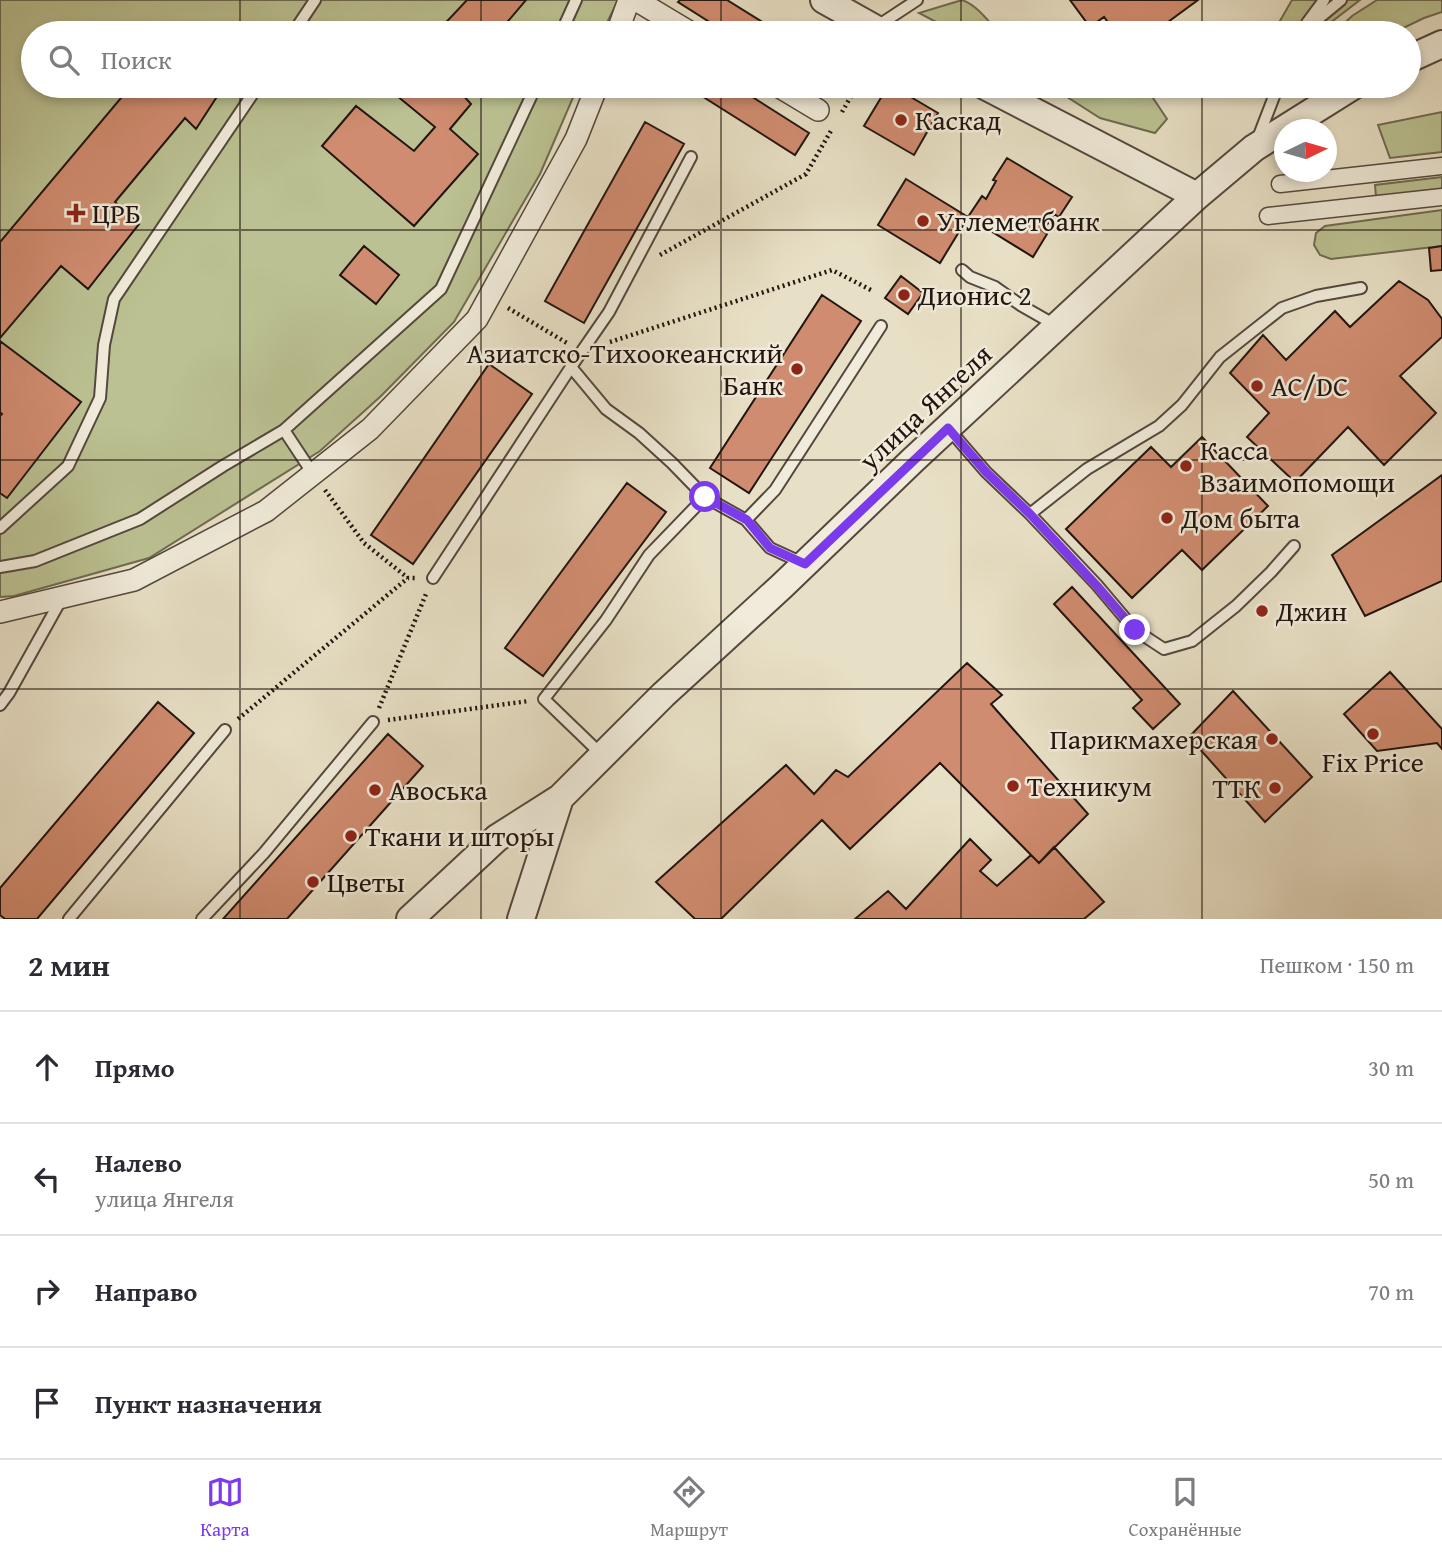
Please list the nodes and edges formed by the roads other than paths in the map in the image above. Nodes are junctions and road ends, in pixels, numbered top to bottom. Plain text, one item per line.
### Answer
1 (315, 0) edge
2 (576, 0) edge
3 (629, 0) edge
4 (636, 0) edge
5 (824, 0) edge
6 (917, 0) edge
7 (1324, 0) edge
8 (1341, 0) edge
9 (301, 21) edge
10 (566, 21) edge
11 (621, 21) edge
12 (671, 21) edge
13 (861, 21) edge
14 (891, 21) edge
15 (1309, 21) edge
16 (1316, 21) edge
17 (1442, 44) edge
18 (1421, 54) edge
19 (250, 98) edge
20 (530, 98) edge
21 (592, 98) edge
22 (798, 98) edge
23 (1008, 98) edge
24 (1273, 98) edge
25 (1334, 98) edge
26 (818, 110) dead end
27 (1254, 148) junction
28 (691, 158) dead end
29 (1442, 166) edge
30 (1280, 184) dead end
31 (1197, 196) junction
32 (1442, 198) edge
33 (1268, 216) dead end
34 (962, 270) dead end
35 (1361, 288) dead end
36 (881, 326) dead end
37 (1057, 326) junction
38 (571, 367) junction
39 (948, 428) junction
40 (284, 430) junction
41 (313, 474) junction
42 (705, 497) junction
43 (1030, 514) junction
44 (747, 520) junction
45 (0, 528) edge
46 (1294, 546) dead end
47 (805, 564) junction
48 (0, 567) edge
49 (433, 578) road end
50 (62, 597) junction
51 (0, 612) edge
52 (0, 705) edge
53 (373, 722) road end
54 (225, 730) road end
55 (602, 755) junction
56 (560, 798) junction
57 (69, 919) edge
58 (202, 919) edge
59 (410, 919) edge
60 (521, 919) edge

1 - 9 lane
2 - 10 lane
3 - 11 street
4 - 12 street
5 - 13 street
6 - 14 lane
7 - 15 lane
8 - 16 lane
17 - 18 street
19 - 45 lane
20 - 40 lane
21 - 41 street
22 - 26 street
23 - 31 street
24 - 27 lane
25 - 27 street, улица Янгеля
27 - 31 street, улица Янгеля
28 - 38 lane
29 - 30 street
31 - 37 street, улица Янгеля
32 - 33 street
34 - 37 lane
35 - 43 lane
36 - 44 lane
37 - 39 street, улица Янгеля
38 - 42 lane
38 - 49 lane
39 - 43 lane
39 - 47 street, улица Янгеля
40 - 41 lane
40 - 48 lane
41 - 50 street
42 - 44 lane
42 - 55 lane
43 - 46 lane
44 - 47 lane
47 - 55 street, улица Янгеля
50 - 51 street
50 - 52 lane
53 - 58 lane
54 - 57 lane
55 - 56 street, улица Янгеля
56 - 59 street
56 - 60 street

